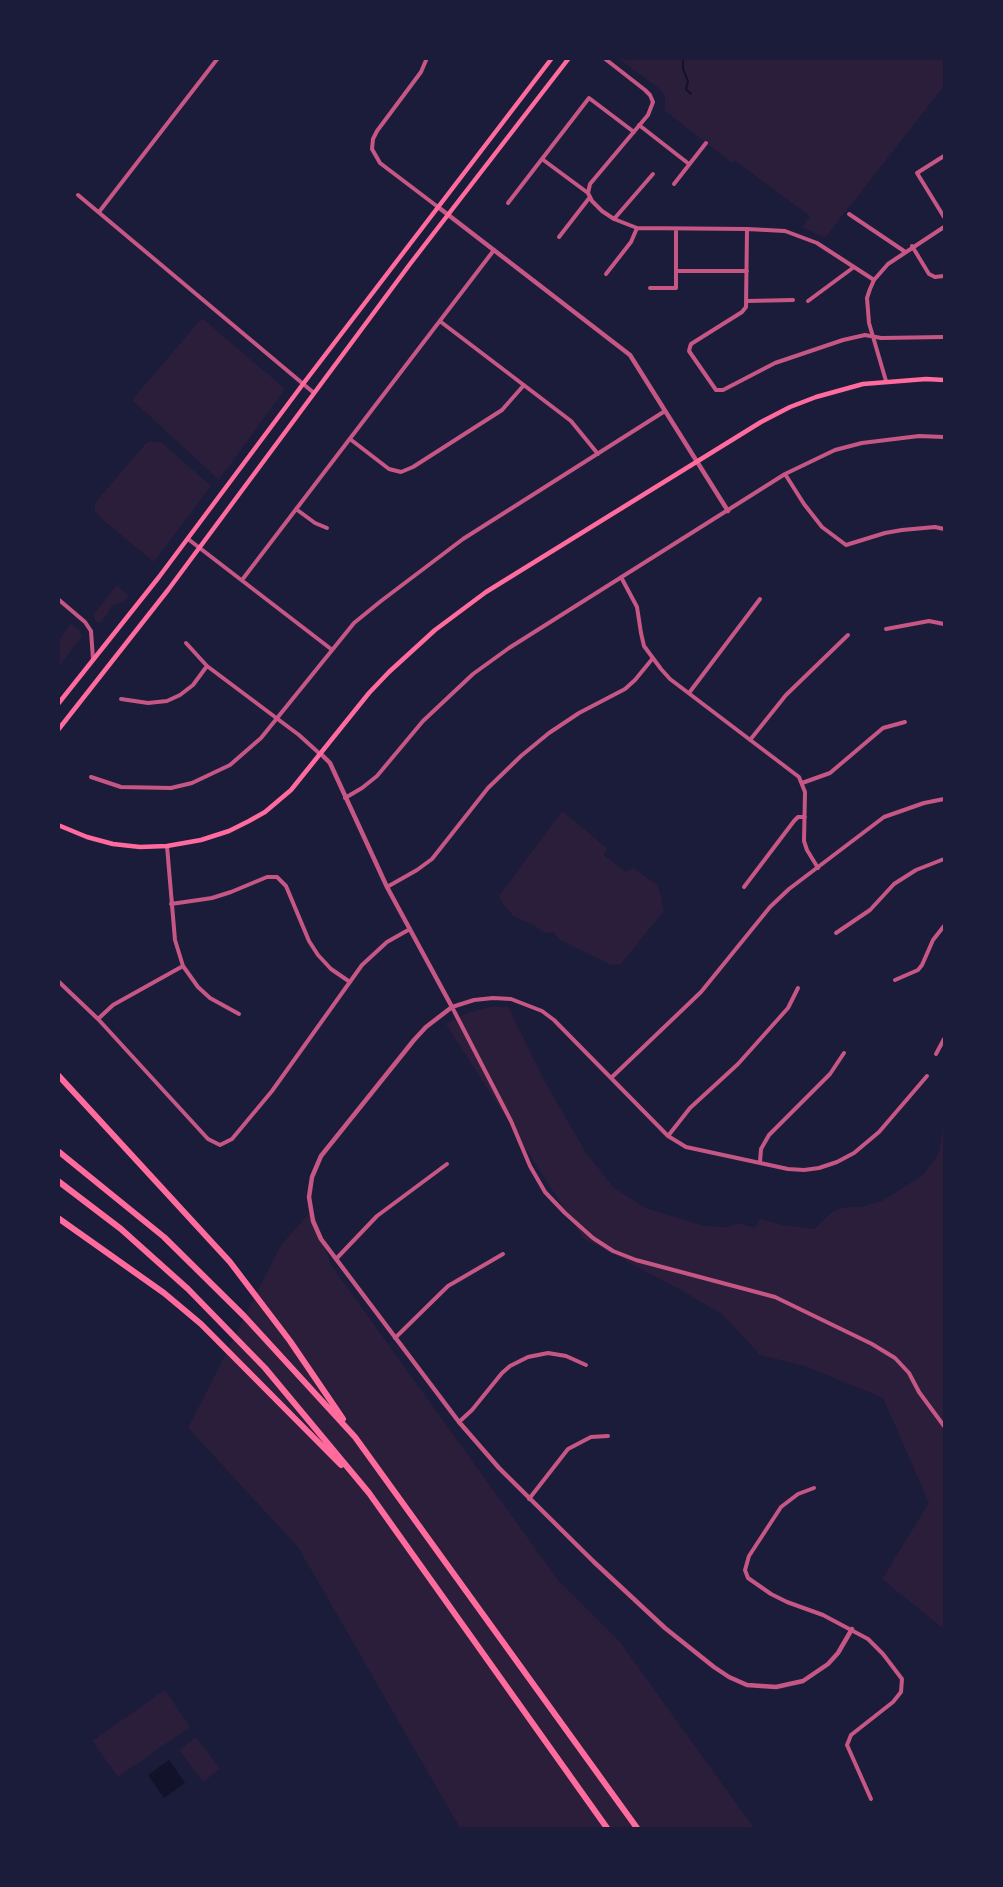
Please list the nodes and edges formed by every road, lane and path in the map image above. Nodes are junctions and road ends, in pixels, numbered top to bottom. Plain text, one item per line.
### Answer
1 (218, 58) edge
2 (427, 58) edge
3 (552, 58) edge
4 (569, 58) edge
5 (604, 58) edge
6 (639, 125) junction
7 (634, 132) junction
8 (706, 143) dead end
9 (945, 156) edge
10 (543, 159) junction
11 (689, 164) junction
12 (653, 174) dead end
13 (674, 184) dead end
14 (78, 195) dead end
15 (589, 195) junction
16 (508, 203) dead end
17 (438, 207) junction
18 (99, 212) junction
19 (849, 214) dead end
20 (449, 215) junction
21 (945, 217) edge
22 (614, 219) junction
23 (945, 227) edge
24 (637, 228) junction
25 (676, 229) junction
26 (747, 229) junction
27 (560, 237) dead end
28 (912, 246) junction
29 (494, 250) junction
30 (904, 251) junction
31 (854, 267) junction
32 (676, 271) junction
33 (747, 271) junction
34 (606, 274) dead end
35 (945, 276) edge
36 (874, 280) junction
37 (650, 288) dead end
38 (793, 300) dead end
39 (747, 301) junction
40 (808, 301) dead end
41 (441, 322) junction
42 (872, 336) junction
43 (945, 337) edge
44 (945, 380) edge
45 (886, 381) junction
46 (303, 384) junction
47 (524, 385) junction
48 (314, 393) junction
49 (665, 411) junction
50 (945, 437) edge
51 (350, 439) junction
52 (598, 454) junction
53 (697, 461) junction
54 (785, 474) junction
55 (296, 509) junction
56 (728, 511) junction
57 (327, 528) dead end
58 (945, 529) edge
59 (188, 539) junction
60 (199, 548) junction
61 (621, 577) junction
62 (242, 580) junction
63 (58, 599) edge
64 (760, 599) dead end
65 (945, 624) edge
66 (886, 629) dead end
67 (848, 635) dead end
68 (186, 642) dead end
69 (331, 649) junction
70 (653, 658) junction
71 (93, 659) junction
72 (207, 666) junction
73 (689, 693) junction
74 (121, 699) dead end
75 (58, 704) edge
76 (276, 718) junction
77 (905, 722) dead end
78 (58, 730) edge
79 (750, 740) junction
80 (321, 754) junction
81 (92, 777) dead end
82 (802, 783) junction
83 (345, 799) junction
84 (945, 799) edge
85 (805, 816) junction
86 (58, 825) edge
87 (167, 846) junction
88 (945, 859) edge
89 (818, 868) junction
90 (387, 886) junction
91 (744, 887) dead end
92 (171, 904) junction
93 (945, 926) edge
94 (410, 929) junction
95 (836, 933) dead end
96 (183, 966) junction
97 (896, 980) dead end
98 (58, 981) edge
99 (350, 982) junction
100 (798, 988) dead end
101 (452, 1008) junction
102 (239, 1014) dead end
103 (98, 1019) junction
104 (945, 1040) edge
105 (844, 1053) dead end
106 (936, 1054) dead end
107 (58, 1075) edge
108 (927, 1076) dead end
109 (611, 1078) junction
110 (668, 1136) junction
111 (58, 1151) edge
112 (760, 1162) junction
113 (447, 1164) dead end
114 (58, 1182) edge
115 (58, 1218) edge
116 (503, 1254) dead end
117 (336, 1259) junction
118 (395, 1338) junction
119 (586, 1365) dead end
120 (459, 1422) junction
121 (945, 1426) edge
122 (608, 1436) dead end
123 (355, 1437) junction
124 (814, 1488) dead end
125 (369, 1493) junction
126 (528, 1500) junction
127 (852, 1629) junction
128 (871, 1799) dead end
129 (607, 1828) edge
130 (637, 1828) edge

1 - 18 street
2 - 17 street
3 - 17 main road
4 - 20 main road
5 - 6 street
6 - 7 street
6 - 11 street
7 - 10 street
7 - 15 street
8 - 11 street
9 - 21 street
10 - 15 street
10 - 16 street
11 - 13 street
12 - 22 street
14 - 18 street
15 - 22 street
15 - 27 street
17 - 20 street
17 - 46 main road
18 - 46 street
19 - 30 street
20 - 29 street
20 - 48 main road
22 - 24 street
23 - 28 street
24 - 25 street
24 - 34 street
25 - 26 street
25 - 32 street
26 - 31 street
26 - 33 street
28 - 30 street
28 - 35 street
29 - 41 street
29 - 49 street
30 - 36 street
31 - 36 street
31 - 40 street
32 - 33 street
32 - 37 street
33 - 39 street
36 - 42 street
38 - 39 street
39 - 42 street
41 - 47 street
41 - 51 street
42 - 43 street
42 - 45 street
44 - 45 main road
45 - 53 main road
46 - 48 street
46 - 59 main road
47 - 51 street
47 - 52 street
48 - 60 main road
49 - 52 street
49 - 53 street
50 - 54 street
51 - 55 street
52 - 69 street
53 - 56 street
53 - 80 main road
54 - 56 street
54 - 58 street
55 - 57 street
55 - 62 street
56 - 61 street
59 - 60 street
59 - 71 main road
60 - 62 street
60 - 78 main road
61 - 70 street
61 - 83 street
62 - 69 street
63 - 71 street
64 - 73 street
65 - 66 street
67 - 79 street
68 - 72 street
69 - 76 street
70 - 73 street
70 - 90 street
71 - 75 main road
72 - 74 street
72 - 76 street
73 - 79 street
76 - 80 street
76 - 81 street
77 - 82 street
79 - 82 street
80 - 83 street
80 - 87 main road
82 - 85 street
83 - 90 street
84 - 89 street
85 - 89 street
85 - 91 street
86 - 87 main road
87 - 92 street
88 - 95 street
89 - 109 street
90 - 94 street
92 - 96 street
92 - 99 street
93 - 97 street
94 - 99 street
94 - 101 street
96 - 102 street
96 - 103 street
98 - 103 street
99 - 103 street
100 - 110 street
101 - 109 street
101 - 117 street
101 - 121 street
104 - 106 street
105 - 112 street
107 - 123 highway
108 - 112 street
109 - 110 street
110 - 112 street
111 - 123 highway
113 - 117 street
114 - 125 highway
115 - 125 highway
116 - 118 street
117 - 118 street
118 - 120 street
119 - 120 street
120 - 126 street
122 - 126 street
123 - 130 highway
124 - 127 street
125 - 129 highway
126 - 127 street
127 - 128 street

